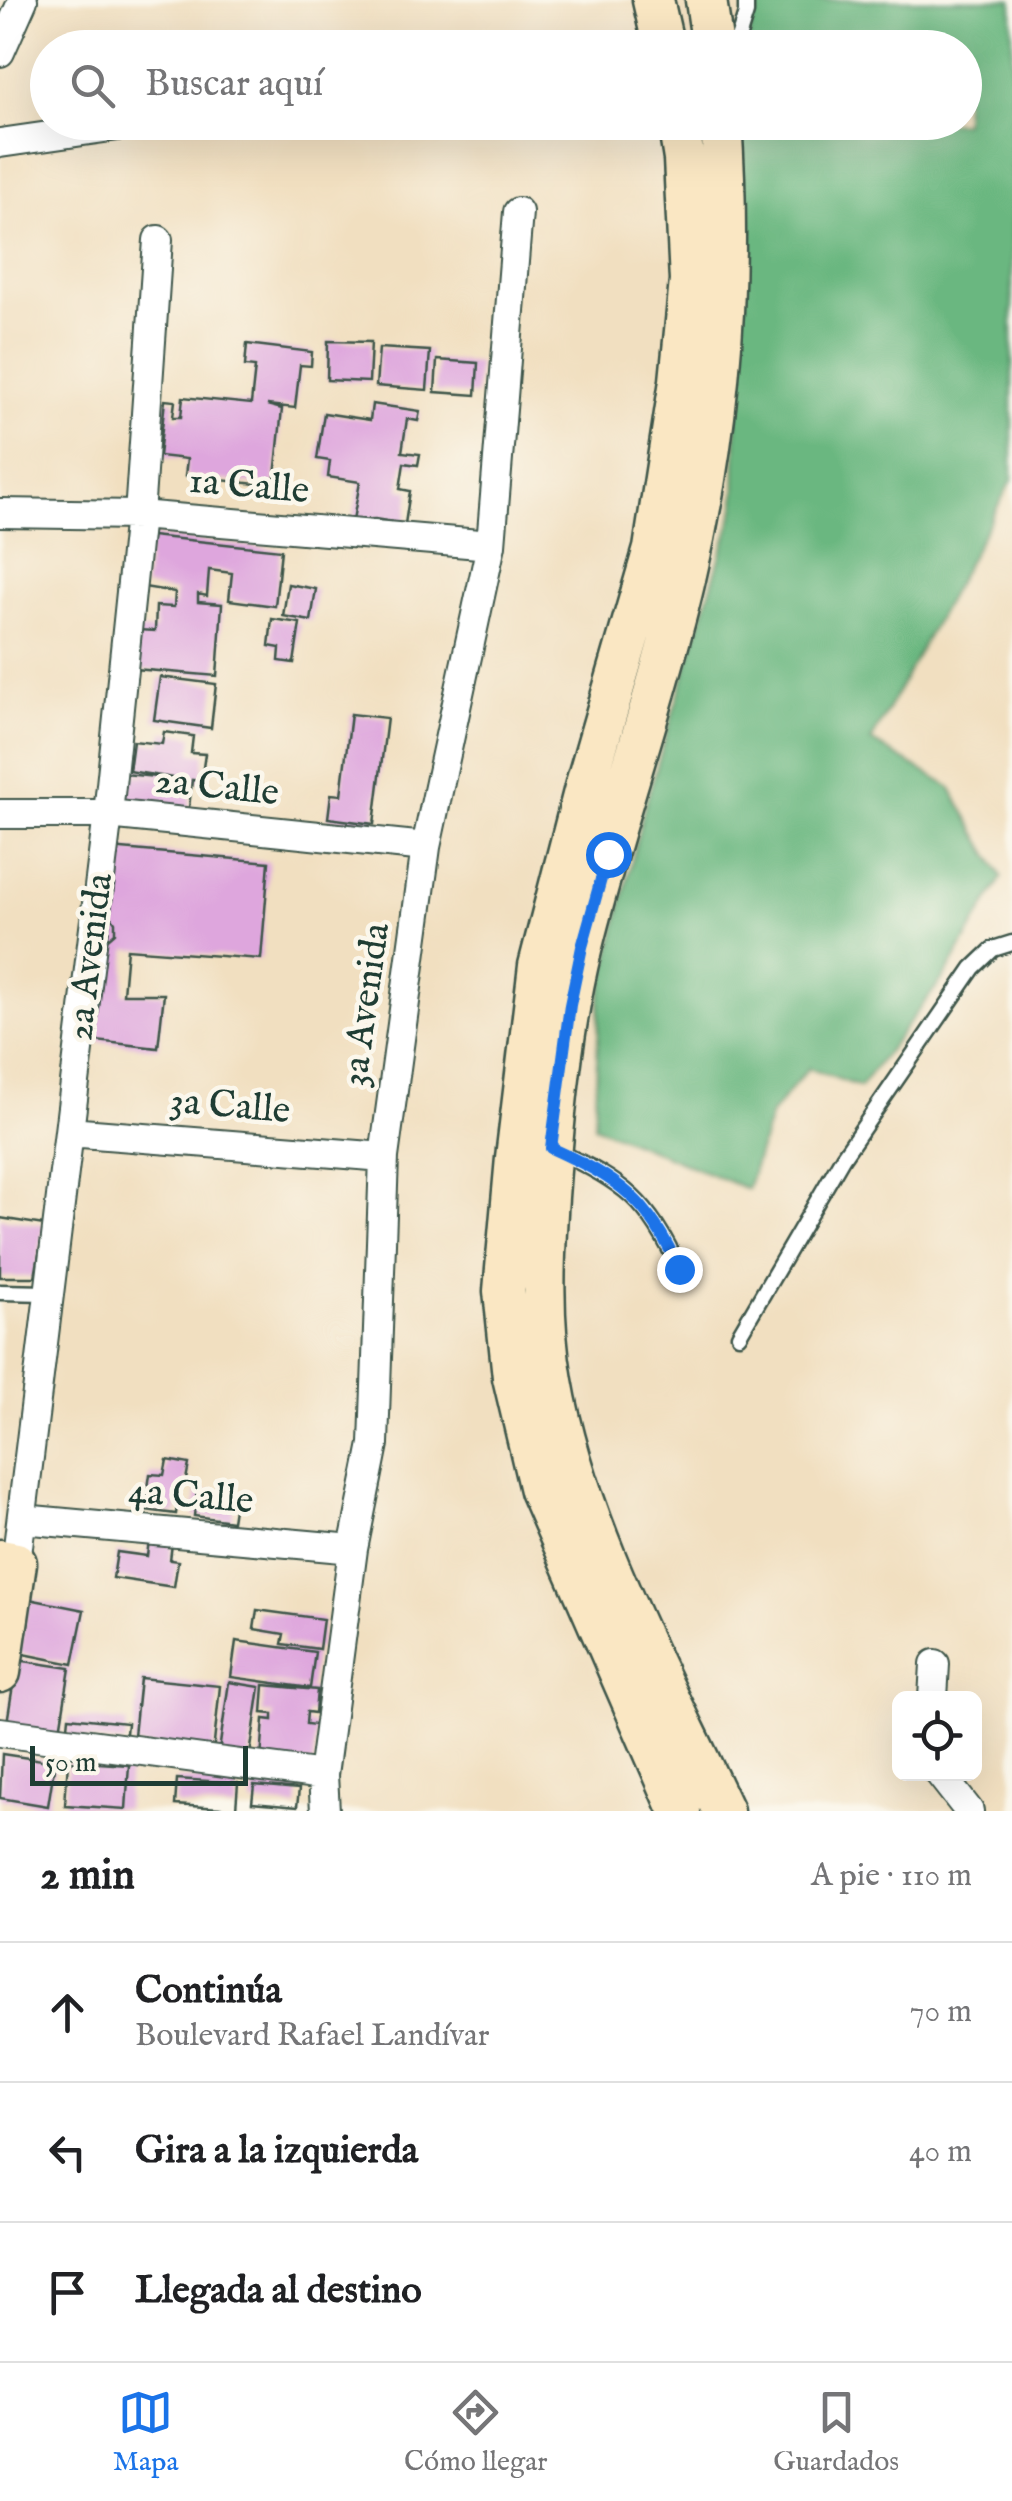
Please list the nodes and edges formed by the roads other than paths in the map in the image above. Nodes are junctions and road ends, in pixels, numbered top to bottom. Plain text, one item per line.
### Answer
1 (23, 0) edge
2 (653, 0) edge
3 (706, 0) edge
4 (746, 0) edge
5 (660, 30) edge
6 (711, 30) edge
7 (740, 30) edge
8 (0, 52) edge
9 (30, 139) edge
10 (681, 140) edge
11 (722, 140) edge
12 (0, 143) edge
13 (518, 212) dead end
14 (158, 240) dead end
15 (0, 513) edge
16 (139, 514) junction
17 (491, 545) junction
18 (0, 814) edge
19 (108, 814) junction
20 (426, 847) junction
21 (1012, 943) edge
22 (70, 1132) junction
23 (551, 1148) junction
24 (384, 1158) junction
25 (679, 1269) dead end
26 (0, 1292) edge
27 (48, 1293) junction
28 (739, 1335) dead end
29 (22, 1519) junction
30 (353, 1549) junction
31 (8, 1562) edge
32 (934, 1664) dead end
33 (0, 1672) edge
34 (933, 1691) edge
35 (0, 1732) edge
36 (323, 1775) junction
37 (946, 1781) edge
38 (325, 1811) edge
39 (680, 1811) edge
40 (722, 1811) edge
41 (970, 1811) edge

1 - 8 street
2 - 5 main road
3 - 6 main road
4 - 7 lane
9 - 12 street
10 - 39 main road
11 - 23 main road
13 - 17 street, 3a Avenida
14 - 16 street, 2a Avenida
15 - 16 street, 1a Calle
16 - 17 street, 1a Calle
16 - 19 street, 2a Avenida
17 - 20 street, 3a Avenida
18 - 19 street, 2a Calle
19 - 20 street, 2a Calle
19 - 22 street, 2a Avenida
20 - 24 street, 3a Avenida
21 - 28 lane
22 - 24 street, 3a Calle
22 - 27 street, 2a Avenida
23 - 25 lane
23 - 40 main road
24 - 30 street, 3a Avenida
26 - 27 lane
27 - 29 street, 2a Avenida
29 - 30 street, 4a Calle
29 - 31 street, 2a Avenida
30 - 36 street, 3a Avenida
31 - 33 main road, 2a Avenida
32 - 34 street
35 - 36 street
36 - 38 street, 3a Avenida
37 - 41 street

